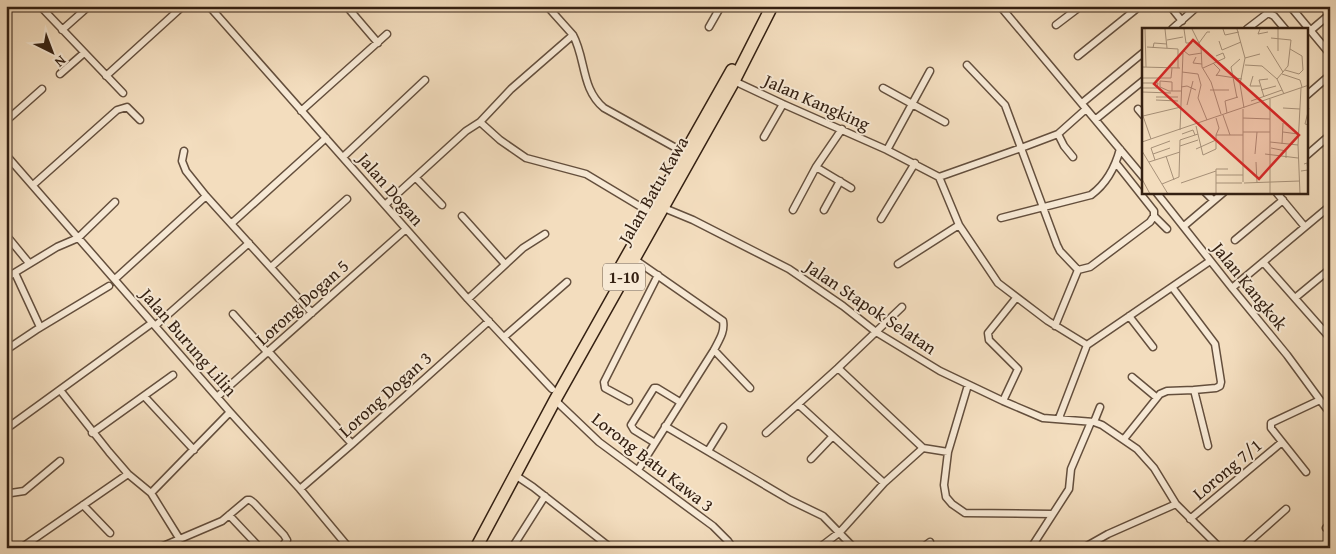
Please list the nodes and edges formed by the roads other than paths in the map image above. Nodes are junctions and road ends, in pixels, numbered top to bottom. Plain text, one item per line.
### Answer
1 (40, 6) edge
2 (89, 6) edge
3 (183, 6) edge
4 (210, 6) edge
5 (547, 6) edge
6 (721, 6) edge
7 (764, 6) edge
8 (772, 6) edge
9 (1081, 6) edge
10 (1140, 6) edge
11 (1170, 6) edge
12 (1198, 6) edge
13 (1290, 6) edge
14 (1001, 7) edge
15 (348, 8) dead end
16 (1330, 14) edge
17 (1182, 21) junction
18 (1056, 25) dead end
19 (709, 27) dead end
20 (1173, 28) edge
21 (1248, 28) edge
22 (1284, 28) edge
23 (1308, 28) edge
24 (1308, 28) edge
25 (62, 30) junction
26 (1310, 31) junction
27 (387, 34) dead end
28 (573, 35) junction
29 (378, 43) junction
30 (84, 52) junction
31 (1142, 54) edge
32 (1330, 54) edge
33 (1078, 56) dead end
34 (967, 65) dead end
35 (930, 71) dead end
36 (60, 74) dead end
37 (1330, 75) edge
38 (106, 76) junction
39 (426, 80) dead end
40 (734, 82) junction
41 (1142, 82) edge
42 (883, 88) dead end
43 (42, 89) dead end
44 (123, 93) dead end
45 (1308, 94) edge
46 (912, 103) junction
47 (1082, 103) junction
48 (783, 104) junction
49 (1086, 109) junction
50 (1138, 109) dead end
51 (301, 111) junction
52 (1142, 114) edge
53 (140, 120) dead end
54 (1096, 120) junction
55 (6, 121) edge
56 (480, 122) junction
57 (945, 122) dead end
58 (842, 129) junction
59 (1058, 134) junction
60 (1330, 135) edge
61 (764, 137) dead end
62 (326, 138) junction
63 (1021, 148) junction
64 (1120, 149) junction
65 (887, 150) junction
66 (184, 151) dead end
67 (685, 153) junction
68 (1308, 154) edge
69 (6, 155) edge
70 (343, 157) junction
71 (1072, 157) dead end
72 (915, 163) junction
73 (1116, 163) junction
74 (816, 167) junction
75 (939, 176) junction
76 (1142, 176) edge
77 (416, 178) junction
78 (840, 181) junction
79 (32, 185) junction
80 (850, 188) dead end
81 (1158, 194) edge
82 (1207, 194) edge
83 (1221, 194) edge
84 (1278, 194) edge
85 (206, 196) junction
86 (347, 199) dead end
87 (1213, 200) junction
88 (1283, 200) junction
89 (114, 202) dead end
90 (385, 205) junction
91 (442, 205) dead end
92 (1330, 206) edge
93 (664, 208) junction
94 (1043, 208) junction
95 (793, 210) dead end
96 (824, 210) dead end
97 (651, 213) junction
98 (462, 216) dead end
99 (1001, 218) dead end
100 (881, 219) dead end
101 (1152, 219) junction
102 (232, 223) junction
103 (959, 225) junction
104 (1184, 226) junction
105 (1305, 227) junction
106 (406, 229) junction
107 (1167, 229) dead end
108 (545, 234) dead end
109 (6, 235) edge
110 (78, 238) junction
111 (1235, 240) dead end
112 (249, 243) junction
113 (634, 259) junction
114 (1210, 261) junction
115 (1263, 262) junction
116 (29, 263) junction
117 (505, 264) junction
118 (898, 264) dead end
119 (271, 267) junction
120 (1330, 269) edge
121 (1078, 270) junction
122 (15, 272) junction
123 (658, 275) junction
124 (6, 278) edge
125 (115, 279) junction
126 (567, 282) dead end
127 (109, 286) dead end
128 (1172, 287) junction
129 (1232, 288) junction
130 (1016, 298) junction
131 (1295, 298) junction
132 (468, 299) junction
133 (902, 307) dead end
134 (312, 313) junction
135 (233, 314) dead end
136 (1129, 316) junction
137 (488, 321) junction
138 (154, 324) junction
139 (1055, 326) junction
140 (40, 328) junction
141 (1327, 329) edge
142 (876, 332) junction
143 (504, 337) junction
144 (1330, 338) edge
145 (1087, 345) junction
146 (1153, 347) dead end
147 (6, 350) edge
148 (714, 350) junction
149 (269, 352) junction
150 (838, 368) junction
151 (173, 375) dead end
152 (1132, 377) dead end
153 (968, 385) junction
154 (750, 388) dead end
155 (60, 390) junction
156 (1194, 390) junction
157 (553, 394) junction
158 (144, 396) junction
159 (217, 397) junction
160 (1156, 398) junction
161 (1320, 400) junction
162 (629, 401) dead end
163 (1003, 401) junction
164 (680, 402) junction
165 (798, 404) junction
166 (1100, 407) dead end
167 (230, 412) junction
168 (1330, 413) edge
169 (1059, 418) junction
170 (1092, 422) junction
171 (665, 426) junction
172 (724, 427) dead end
173 (6, 429) edge
174 (92, 433) junction
175 (766, 433) dead end
176 (832, 436) junction
177 (1124, 439) junction
178 (655, 442) junction
179 (1282, 442) junction
180 (352, 444) junction
181 (1208, 446) dead end
182 (924, 448) junction
183 (194, 450) junction
184 (708, 450) junction
185 (948, 452) junction
186 (810, 459) dead end
187 (60, 461) dead end
188 (638, 470) junction
189 (1306, 472) dead end
190 (128, 474) junction
191 (515, 475) junction
192 (884, 483) junction
193 (6, 488) edge
194 (300, 489) junction
195 (151, 493) junction
196 (546, 496) junction
197 (1176, 504) junction
198 (83, 505) junction
199 (1286, 509) dead end
200 (1052, 514) junction
201 (229, 515) junction
202 (1190, 519) junction
203 (840, 532) junction
204 (110, 533) dead end
205 (179, 538) junction
206 (930, 542) dead end
207 (161, 547) edge
208 (1085, 547) edge
209 (20, 548) edge
210 (260, 548) edge
211 (281, 548) edge
212 (349, 548) edge
213 (468, 548) edge
214 (476, 548) edge
215 (512, 548) edge
216 (610, 548) edge
217 (733, 548) edge
218 (819, 548) edge
219 (854, 548) edge
220 (922, 548) edge
221 (1031, 548) edge
222 (1220, 548) edge
223 (1242, 548) edge

1 - 25 street
2 - 25 street
3 - 38 street
4 - 51 street, Jalan Dogan
5 - 28 street
6 - 19 street
7 - 67 highway, Jalan Batu Kawa / 1-10
8 - 40 highway, Jalan Batu Kawa / 1-10
9 - 18 street
10 - 33 street
11 - 17 street
12 - 17 street
13 - 24 street
14 - 47 street
15 - 29 street
16 - 26 street
17 - 20 street
21 - 22 street
23 - 26 street
25 - 30 street
26 - 32 street
27 - 29 street
28 - 56 street
28 - 67 street
29 - 51 street
30 - 36 street
30 - 38 street
31 - 47 street
34 - 63 street
35 - 46 street
37 - 45 street
38 - 44 street
39 - 70 street
40 - 48 street, Jalan Kangking
40 - 93 highway, Jalan Batu Kawa / 1-10
41 - 54 street
42 - 46 street
43 - 55 street
46 - 57 street
46 - 65 street
47 - 49 street
48 - 58 street, Jalan Kangking
48 - 61 street
49 - 54 street
49 - 59 street
50 - 52 street
51 - 62 street, Jalan Dogan
53 - 79 street
54 - 64 street
56 - 77 street
56 - 97 street
58 - 65 street, Jalan Kangking
58 - 74 street
59 - 63 street
59 - 71 street
60 - 68 street
62 - 70 street, Jalan Dogan
62 - 102 street
63 - 75 street
63 - 94 street
64 - 73 street
64 - 76 street
65 - 72 street, Jalan Kangking
66 - 85 street
67 - 97 highway, Jalan Batu Kawa / 1-10
69 - 79 street, Jalan Burung Lilin
70 - 90 street, Jalan Dogan
72 - 75 street, Jalan Kangking
72 - 100 street
73 - 94 street
73 - 101 street
74 - 78 street
74 - 95 street
75 - 103 street
77 - 90 street
77 - 91 street
78 - 80 street
78 - 96 street
79 - 110 street, Jalan Burung Lilin
81 - 104 street, Jalan Kangkok
82 - 87 street
83 - 87 street
84 - 88 street
85 - 102 street
85 - 125 street
86 - 119 street
87 - 104 street
88 - 105 street
88 - 111 street
89 - 110 street
90 - 106 street, Jalan Dogan
92 - 105 street
93 - 113 highway, Jalan Batu Kawa / 1-10
93 - 142 street, Jalan Stapok Selatan
94 - 99 street
94 - 121 street
97 - 157 highway, Jalan Batu Kawa / 1-10
98 - 117 street
101 - 107 street
101 - 121 street
102 - 112 street
103 - 118 street
103 - 130 street
104 - 114 street, Jalan Kangkok
105 - 115 street
106 - 132 street, Jalan Dogan
106 - 134 street, Lorong Dogan 5
108 - 117 street
109 - 116 street
110 - 116 street
110 - 125 street, Jalan Burung Lilin
112 - 119 street
112 - 138 street
113 - 123 street
113 - 157 highway, Jalan Batu Kawa / 1-10
114 - 128 street
114 - 129 street, Jalan Kangkok
115 - 129 street
115 - 131 street
116 - 122 street
117 - 132 street
119 - 134 street
120 - 131 street
121 - 139 street
122 - 124 street
122 - 140 street
123 - 148 street
123 - 162 street
125 - 138 street, Jalan Burung Lilin
126 - 143 street
127 - 140 street
128 - 136 street
128 - 156 street
129 - 161 street, Jalan Kangkok
130 - 139 street
130 - 163 street
131 - 141 street
132 - 137 street, Jalan Dogan
133 - 142 street
134 - 149 street, Lorong Dogan 5
135 - 149 street
136 - 145 street
136 - 146 street
137 - 143 street, Jalan Dogan
137 - 180 street, Lorong Dogan 3
138 - 155 street
138 - 159 street, Jalan Burung Lilin
139 - 145 street
140 - 147 street
141 - 144 street
142 - 150 street
142 - 153 street, Jalan Stapok Selatan
143 - 157 street, Jalan Dogan
145 - 169 street
148 - 154 street
148 - 164 street
149 - 159 street, Lorong Dogan 5
149 - 180 street
150 - 165 street
150 - 182 street
151 - 158 street
152 - 160 street
153 - 163 street, Jalan Stapok Selatan
153 - 185 street
155 - 173 street
155 - 174 street
156 - 160 street
156 - 181 street
157 - 188 street, Lorong Batu Kawa 3
157 - 191 highway, Jalan Batu Kawa / 1-10
157 - 213 highway, Jalan Batu Kawa / 1-10
158 - 174 street
158 - 183 street
159 - 167 street, Jalan Burung Lilin
160 - 177 street
161 - 168 street, Jalan Kangkok
161 - 179 street
163 - 169 street, Jalan Stapok Selatan
164 - 171 street
164 - 178 street
165 - 175 street
165 - 176 street
166 - 170 street
167 - 183 street
167 - 194 street, Jalan Burung Lilin
169 - 170 street, Jalan Stapok Selatan
170 - 177 street, Jalan Stapok Selatan
170 - 200 street
171 - 178 street
171 - 184 street
172 - 184 street
174 - 190 street
176 - 186 street
176 - 192 street
177 - 197 street, Jalan Stapok Selatan
178 - 188 street
179 - 189 street
179 - 202 street, Lorong 7/1
180 - 194 street, Lorong Dogan 3
182 - 185 street
182 - 192 street
183 - 195 street
184 - 203 street
185 - 200 street
187 - 193 street
188 - 217 street, Lorong Batu Kawa 3
190 - 195 street
190 - 198 street
191 - 196 street
191 - 214 highway, Jalan Batu Kawa / 1-10
192 - 203 street
194 - 212 street, Jalan Burung Lilin
195 - 205 street
196 - 215 street
196 - 216 street
197 - 202 street, Jalan Stapok Selatan
197 - 208 street
198 - 204 street
198 - 209 street
199 - 223 street
200 - 221 street
201 - 205 street
201 - 210 street
201 - 211 street
202 - 222 street, Jalan Stapok Selatan
203 - 218 street
203 - 219 street
205 - 207 street
206 - 220 street

